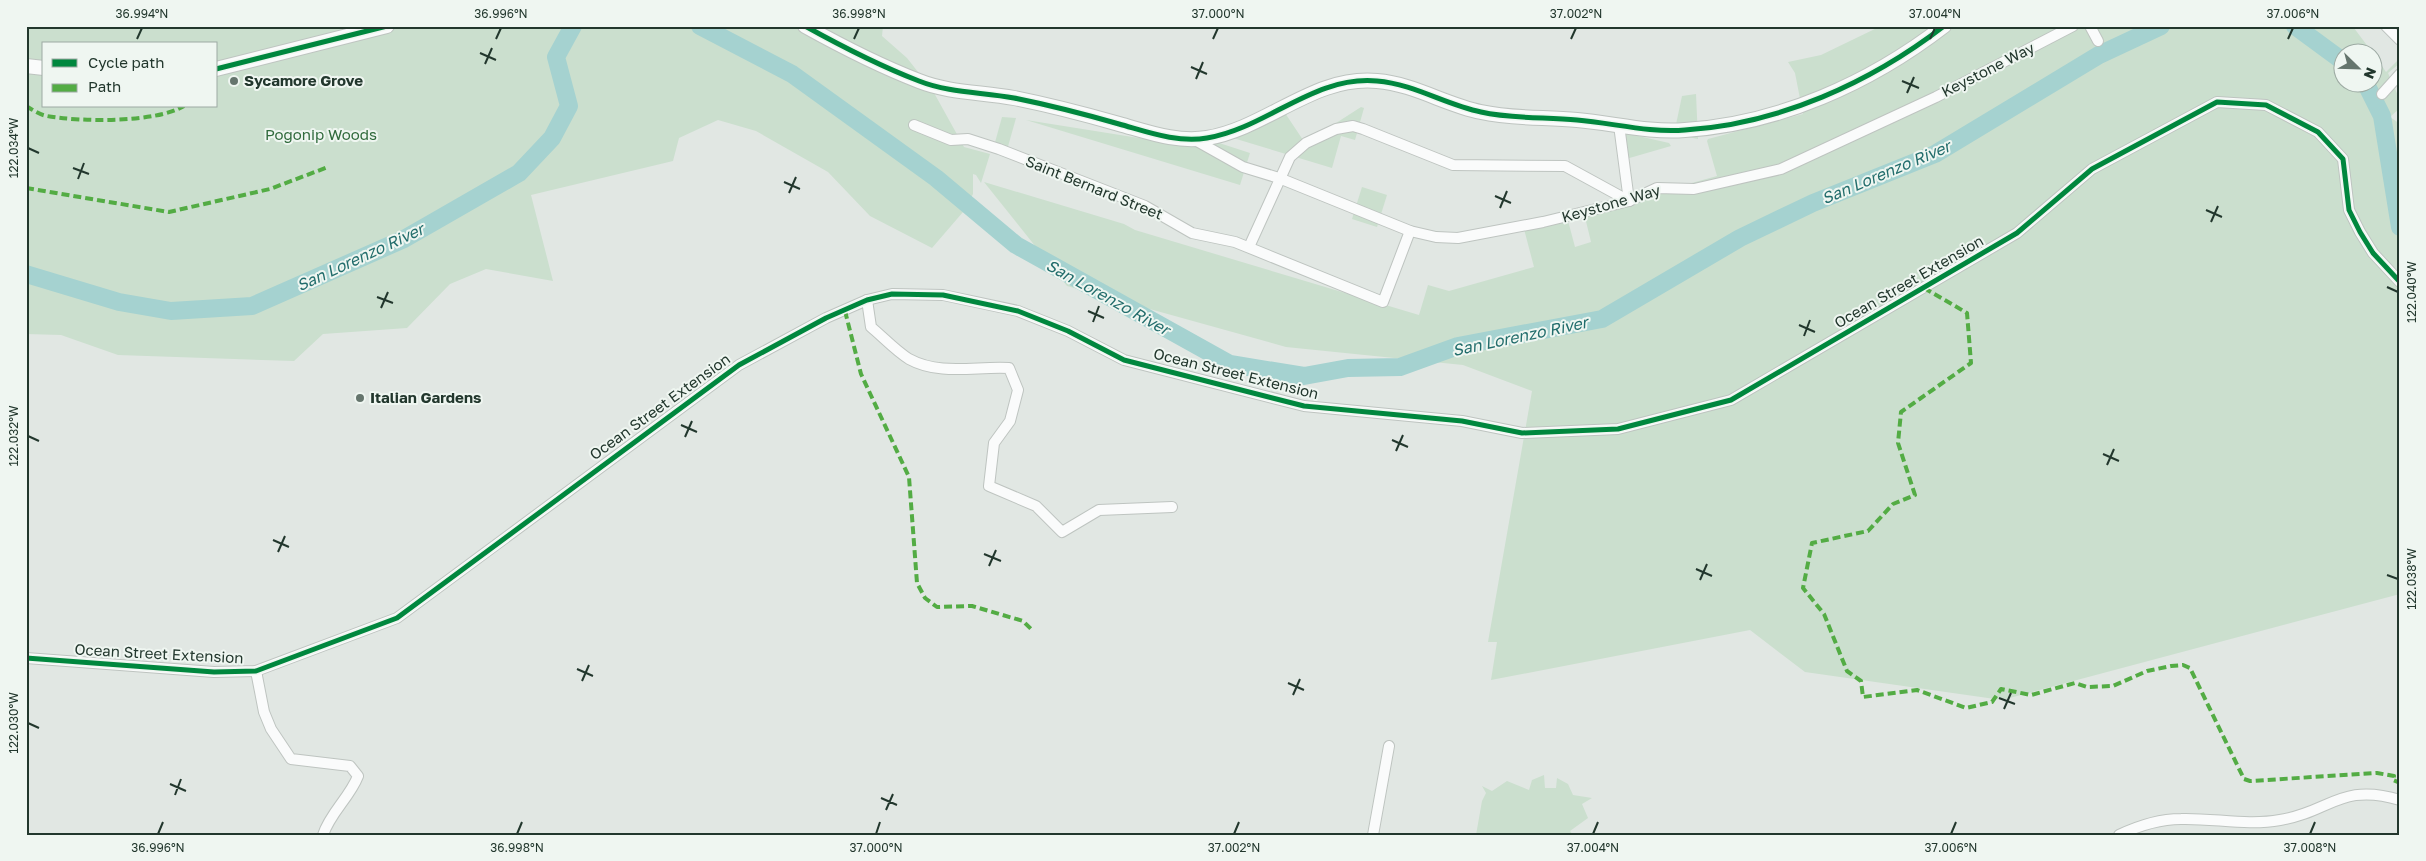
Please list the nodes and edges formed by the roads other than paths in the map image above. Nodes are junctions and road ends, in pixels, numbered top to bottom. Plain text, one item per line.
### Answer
1 (387, 26) edge
2 (805, 26) edge
3 (1944, 26) edge
4 (2072, 26) edge
5 (2090, 26) edge
6 (2386, 26) edge
7 (2400, 40) edge
8 (2098, 41) dead end
9 (26, 66) edge
10 (42, 68) edge
11 (218, 69) edge
12 (2400, 74) edge
13 (2382, 94) dead end
14 (914, 125) dead end
15 (1619, 125) junction
16 (1196, 140) junction
17 (1279, 178) junction
18 (1629, 201) junction
19 (1410, 231) junction
20 (1249, 248) junction
21 (2400, 282) edge
22 (867, 300) junction
23 (1172, 507) dead end
24 (26, 658) edge
25 (256, 672) junction
26 (1389, 746) dead end
27 (2400, 800) edge
28 (323, 835) edge
29 (1373, 835) edge
30 (2119, 835) edge

1 - 11 main road
2 - 16 main road
3 - 15 main road
4 - 18 street, Keystone Way
5 - 8 street
6 - 7 street
9 - 10 main road
12 - 13 street
14 - 20 street, Saint Bernard Street
15 - 16 main road
15 - 18 street
16 - 17 street, Keystone Way
17 - 18 street
17 - 19 street, Keystone Way
17 - 20 street
18 - 19 street, Keystone Way
19 - 20 street, Saint Bernard Street
21 - 22 street, Ocean Street Extension
22 - 23 street
22 - 25 street, Ocean Street Extension
24 - 25 street, Ocean Street Extension
25 - 28 street
26 - 29 street
27 - 30 street

